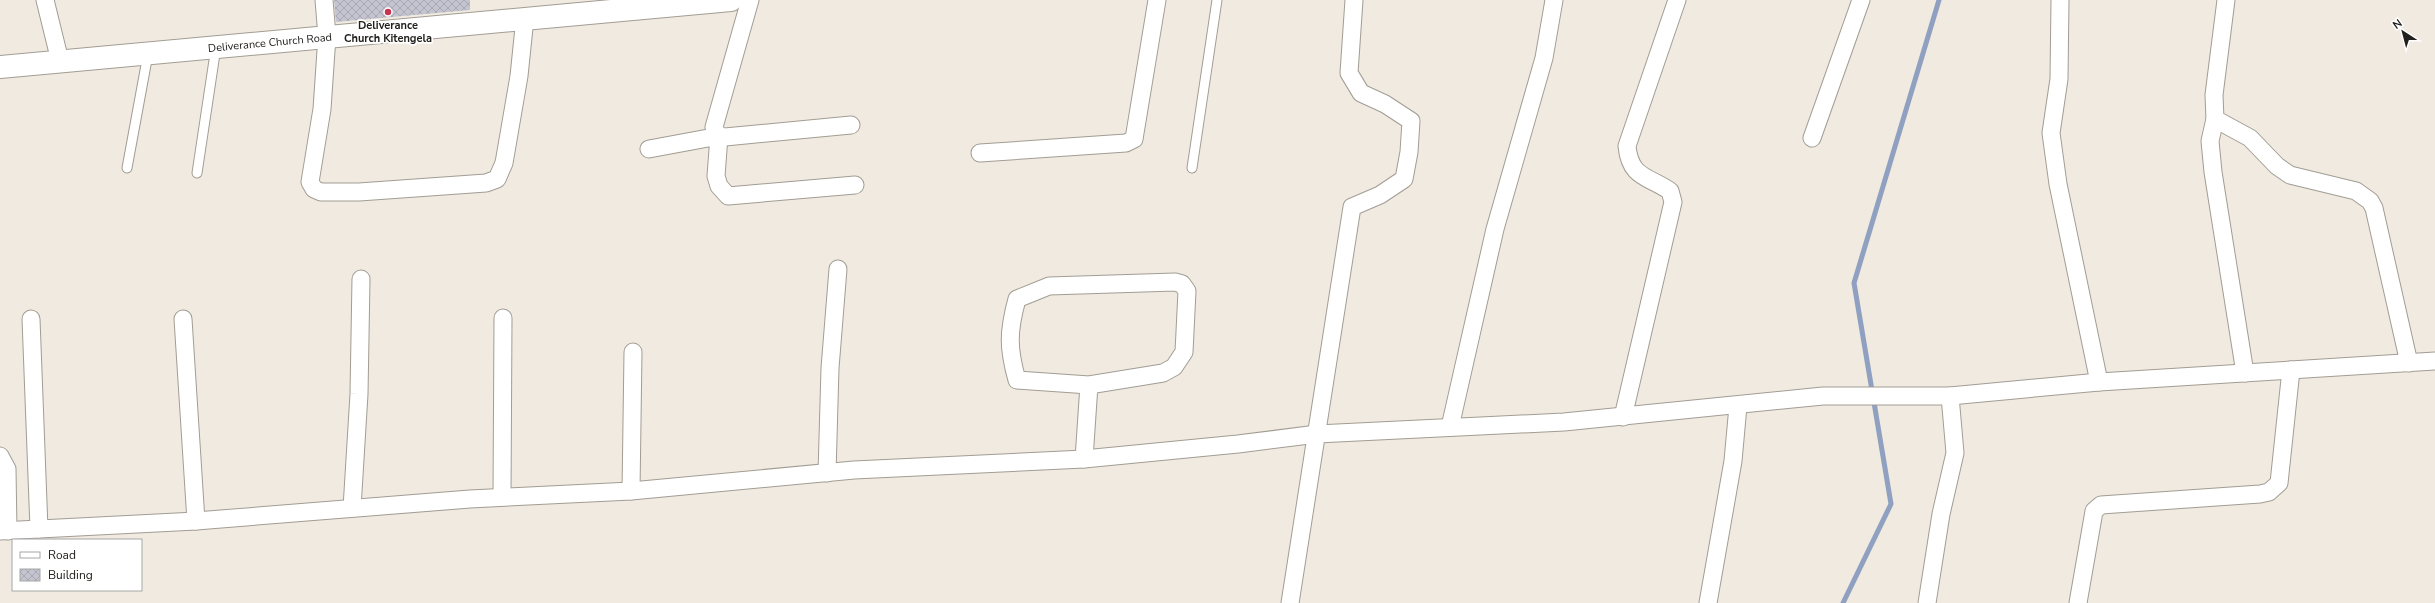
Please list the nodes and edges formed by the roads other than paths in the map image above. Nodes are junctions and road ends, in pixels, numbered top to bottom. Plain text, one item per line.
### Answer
1 (45, 0) edge
2 (324, 0) edge
3 (731, 0) edge
4 (750, 0) edge
5 (1157, 0) edge
6 (1217, 0) edge
7 (1354, 0) edge
8 (1554, 0) edge
9 (1677, 0) edge
10 (1861, 0) edge
11 (2060, 0) edge
12 (2226, 0) edge
13 (653, 4) edge
14 (525, 18) junction
15 (327, 36) junction
16 (216, 46) junction
17 (148, 54) junction
18 (60, 61) junction
19 (0, 67) edge
20 (2215, 119) junction
21 (851, 125) dead end
22 (719, 136) junction
23 (1812, 138) dead end
24 (649, 148) dead end
25 (980, 153) dead end
26 (127, 168) dead end
27 (1192, 168) dead end
28 (197, 173) dead end
29 (855, 185) dead end
30 (838, 270) dead end
31 (361, 279) dead end
32 (503, 318) dead end
33 (31, 319) dead end
34 (183, 319) dead end
35 (632, 352) dead end
36 (2435, 361) edge
37 (2409, 362) junction
38 (2291, 370) junction
39 (2245, 373) junction
40 (2099, 382) junction
41 (1089, 385) junction
42 (1950, 396) junction
43 (1738, 406) junction
44 (1623, 417) junction
45 (1450, 427) junction
46 (1317, 434) junction
47 (0, 456) edge
48 (1084, 458) junction
49 (827, 472) junction
50 (631, 491) junction
51 (502, 497) junction
52 (352, 508) junction
53 (196, 521) junction
54 (39, 530) junction
55 (4, 531) edge
56 (1290, 603) edge
57 (1708, 603) edge
58 (1927, 603) edge
59 (2078, 603) edge

1 - 18 street
2 - 15 street
3 - 13 street, Deliverance Church Road
4 - 22 street
5 - 25 street
6 - 27 lane
7 - 46 street
8 - 45 street
9 - 44 street
10 - 23 street
11 - 40 street
12 - 20 street
13 - 14 street, Deliverance Church Road
14 - 15 street, Deliverance Church Road
14 - 15 street
15 - 16 street, Deliverance Church Road
16 - 17 street, Deliverance Church Road
16 - 28 lane
17 - 18 street, Deliverance Church Road
17 - 26 lane
18 - 19 street, Deliverance Church Road
20 - 37 street
20 - 39 street
21 - 22 street
22 - 24 street
22 - 29 street
30 - 49 street
31 - 52 street
32 - 51 street
33 - 54 street
34 - 53 street
35 - 50 street
36 - 37 street
37 - 38 street
38 - 39 street
38 - 59 street
39 - 40 street
40 - 42 street
41 - 41 street
41 - 48 street
42 - 43 street
42 - 58 street
43 - 44 street
43 - 57 street
44 - 45 street
45 - 46 street
46 - 48 street
46 - 56 street
47 - 55 street
48 - 49 street
49 - 50 street
50 - 51 street
51 - 52 street
52 - 53 street
53 - 54 street
54 - 55 street

